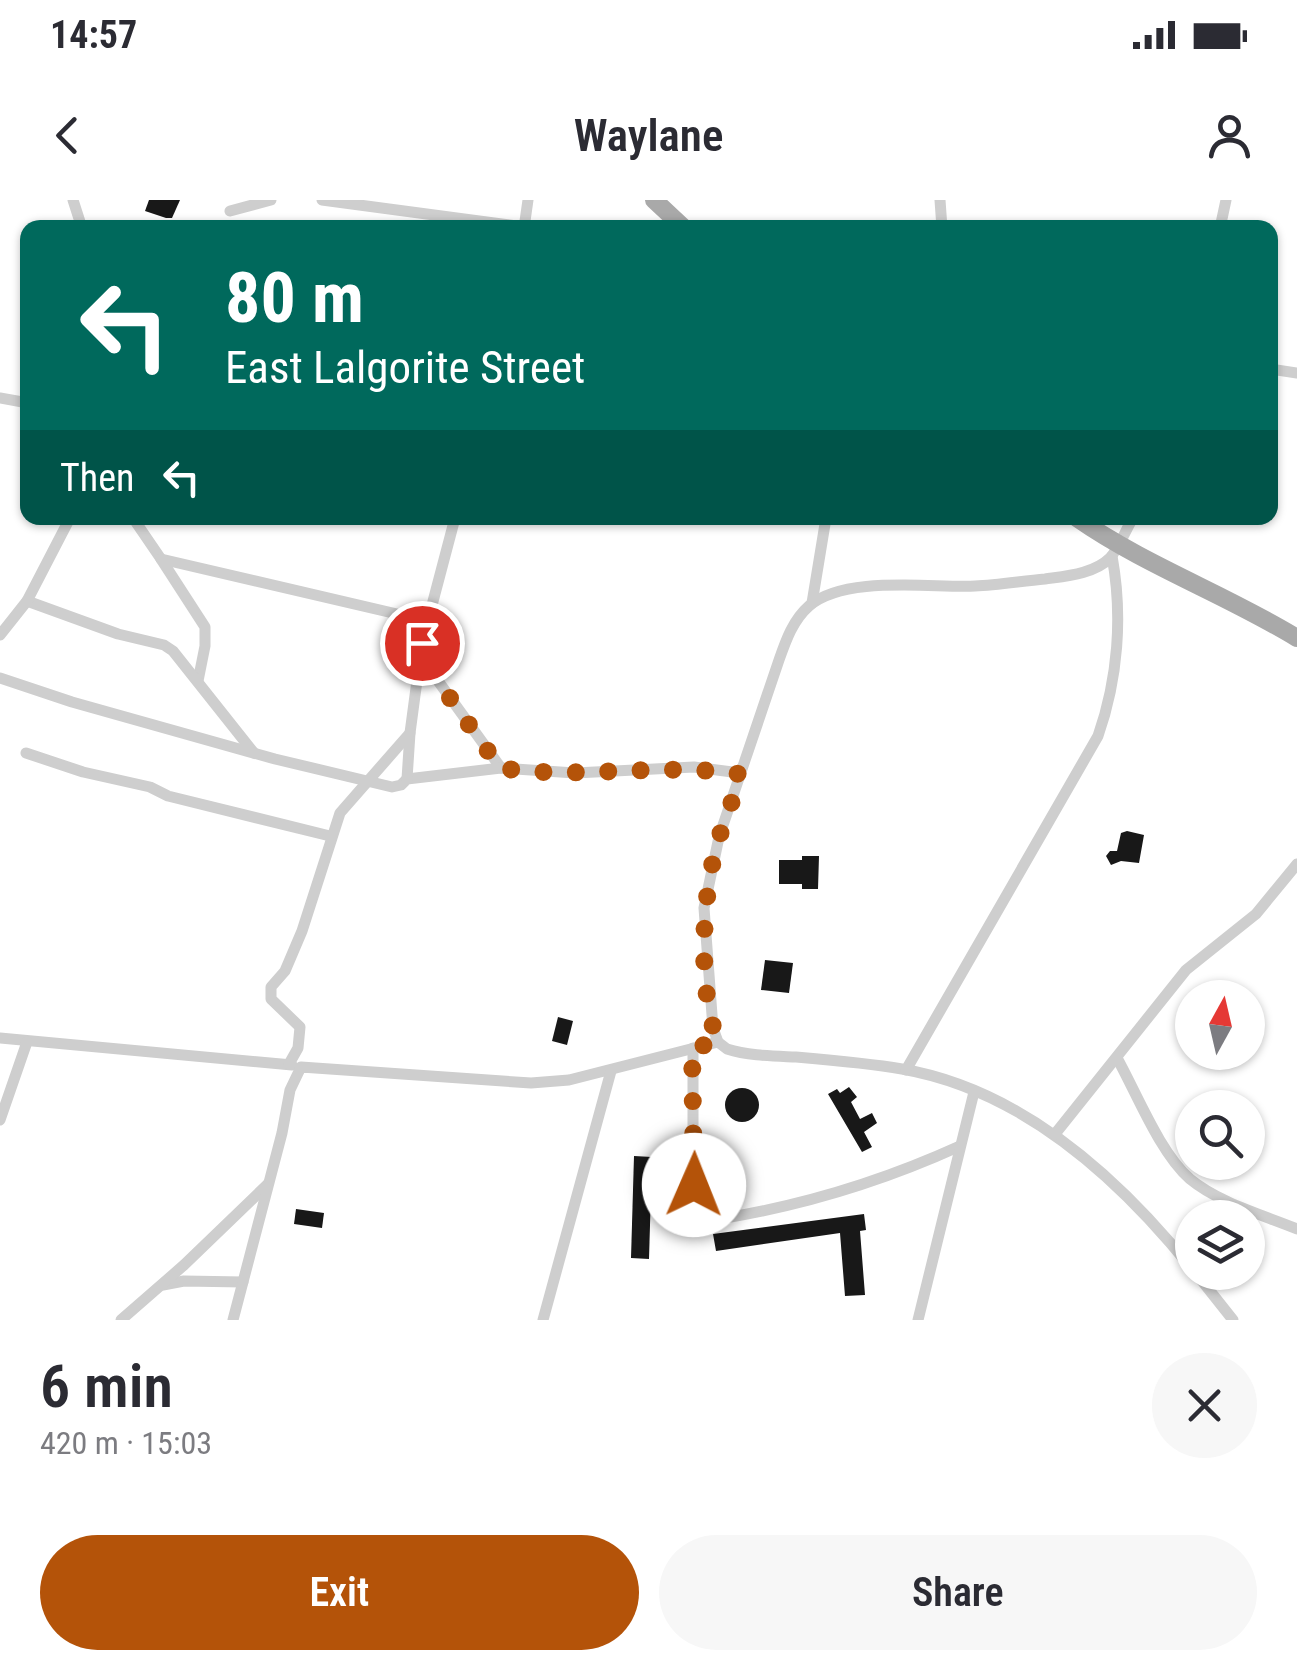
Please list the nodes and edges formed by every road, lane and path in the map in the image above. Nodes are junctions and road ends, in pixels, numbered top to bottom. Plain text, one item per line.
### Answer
1 (271, 200) edge
2 (322, 200) edge
3 (654, 200) edge
4 (230, 211) dead end
5 (472, 220) edge
6 (675, 220) edge
7 (66, 525) edge
8 (138, 525) edge
9 (453, 525) edge
10 (825, 525) edge
11 (1086, 525) edge
12 (1129, 525) edge
13 (1114, 551) junction
14 (161, 559) junction
15 (26, 600) junction
16 (812, 603) junction
17 (427, 620) junction
18 (0, 635) edge
19 (1297, 638) edge
20 (173, 651) junction
21 (203, 652) junction
22 (420, 656) junction
23 (0, 678) edge
24 (198, 681) junction
25 (410, 733) junction
26 (26, 753) dead end
27 (254, 753) junction
28 (500, 768) junction
29 (740, 774) junction
30 (407, 779) junction
31 (366, 781) junction
32 (330, 836) junction
33 (1297, 864) edge
34 (0, 1038) edge
35 (301, 1038) junction
36 (27, 1042) junction
37 (718, 1042) junction
38 (692, 1048) junction
39 (1117, 1058) junction
40 (295, 1066) junction
41 (320, 1069) junction
42 (906, 1070) junction
43 (611, 1071) junction
44 (974, 1092) junction
45 (0, 1120) edge
46 (1055, 1134) junction
47 (960, 1146) junction
48 (268, 1184) junction
49 (1297, 1229) edge
50 (1175, 1249) edge
51 (243, 1282) junction
52 (161, 1286) junction
53 (1209, 1290) edge
54 (121, 1320) edge
55 (233, 1320) edge
56 (544, 1320) edge
57 (918, 1320) edge
58 (1233, 1320) edge

1 - 4 street
2 - 5 street
3 - 6 main road
7 - 15 street
8 - 14 street
9 - 17 street
10 - 16 street
11 - 13 main road
12 - 13 street
13 - 16 street
13 - 19 main road
13 - 42 street
14 - 17 street
14 - 21 street
15 - 18 street
15 - 20 street
16 - 29 street
17 - 22 street
20 - 21 street
20 - 24 street
21 - 24 street
22 - 25 street
22 - 28 street
23 - 27 street
24 - 27 street
25 - 30 street
25 - 31 street
26 - 32 street
27 - 31 street
28 - 29 street
28 - 30 street
29 - 37 street
30 - 31 street
31 - 32 street
32 - 35 street
33 - 39 street
34 - 36 street
35 - 40 street
35 - 41 street
36 - 40 street
36 - 45 street
37 - 38 street
37 - 42 street
38 - 43 street
38 - 47 street
39 - 46 street
39 - 49 street
40 - 41 street
40 - 48 street
41 - 43 street
42 - 44 street
43 - 56 street
44 - 46 street
44 - 47 street
46 - 50 street
47 - 57 street
48 - 51 street
48 - 52 street
51 - 52 street
51 - 55 street
52 - 54 street
53 - 58 street

